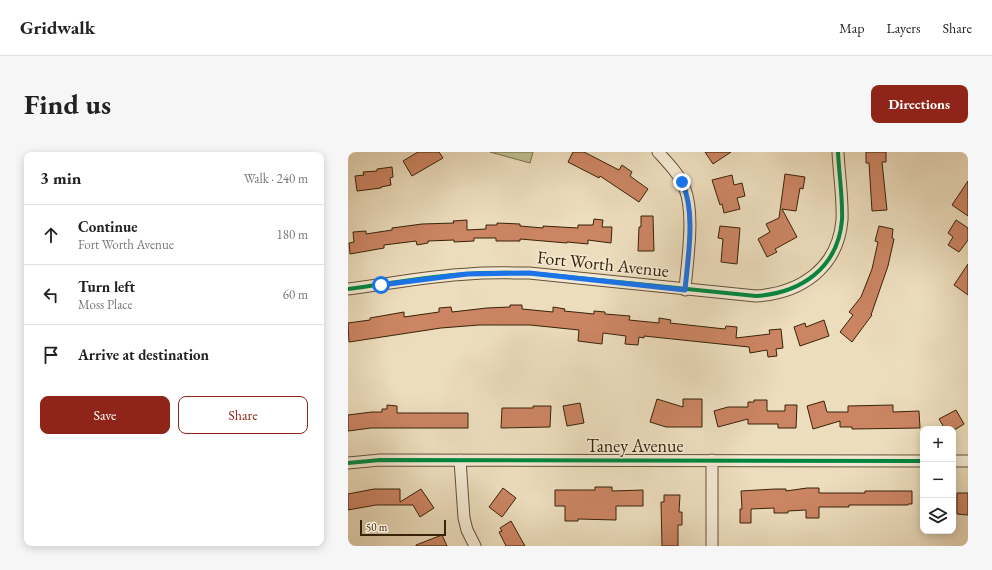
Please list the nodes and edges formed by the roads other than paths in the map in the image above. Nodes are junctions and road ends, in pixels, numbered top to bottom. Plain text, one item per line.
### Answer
1 (658, 152) edge
2 (838, 152) edge
3 (348, 289) edge
4 (685, 290) junction
5 (460, 460) junction
6 (712, 460) junction
7 (920, 461) edge
8 (956, 461) edge
9 (968, 461) edge
10 (348, 463) edge
11 (475, 546) edge
12 (712, 546) edge

1 - 4 street
2 - 4 street, Fort Worth Avenue
3 - 4 street, Fort Worth Avenue
5 - 6 street, Taney Avenue
5 - 10 street, Taney Avenue
5 - 11 street
6 - 7 street, Taney Avenue
6 - 12 street
8 - 9 street

